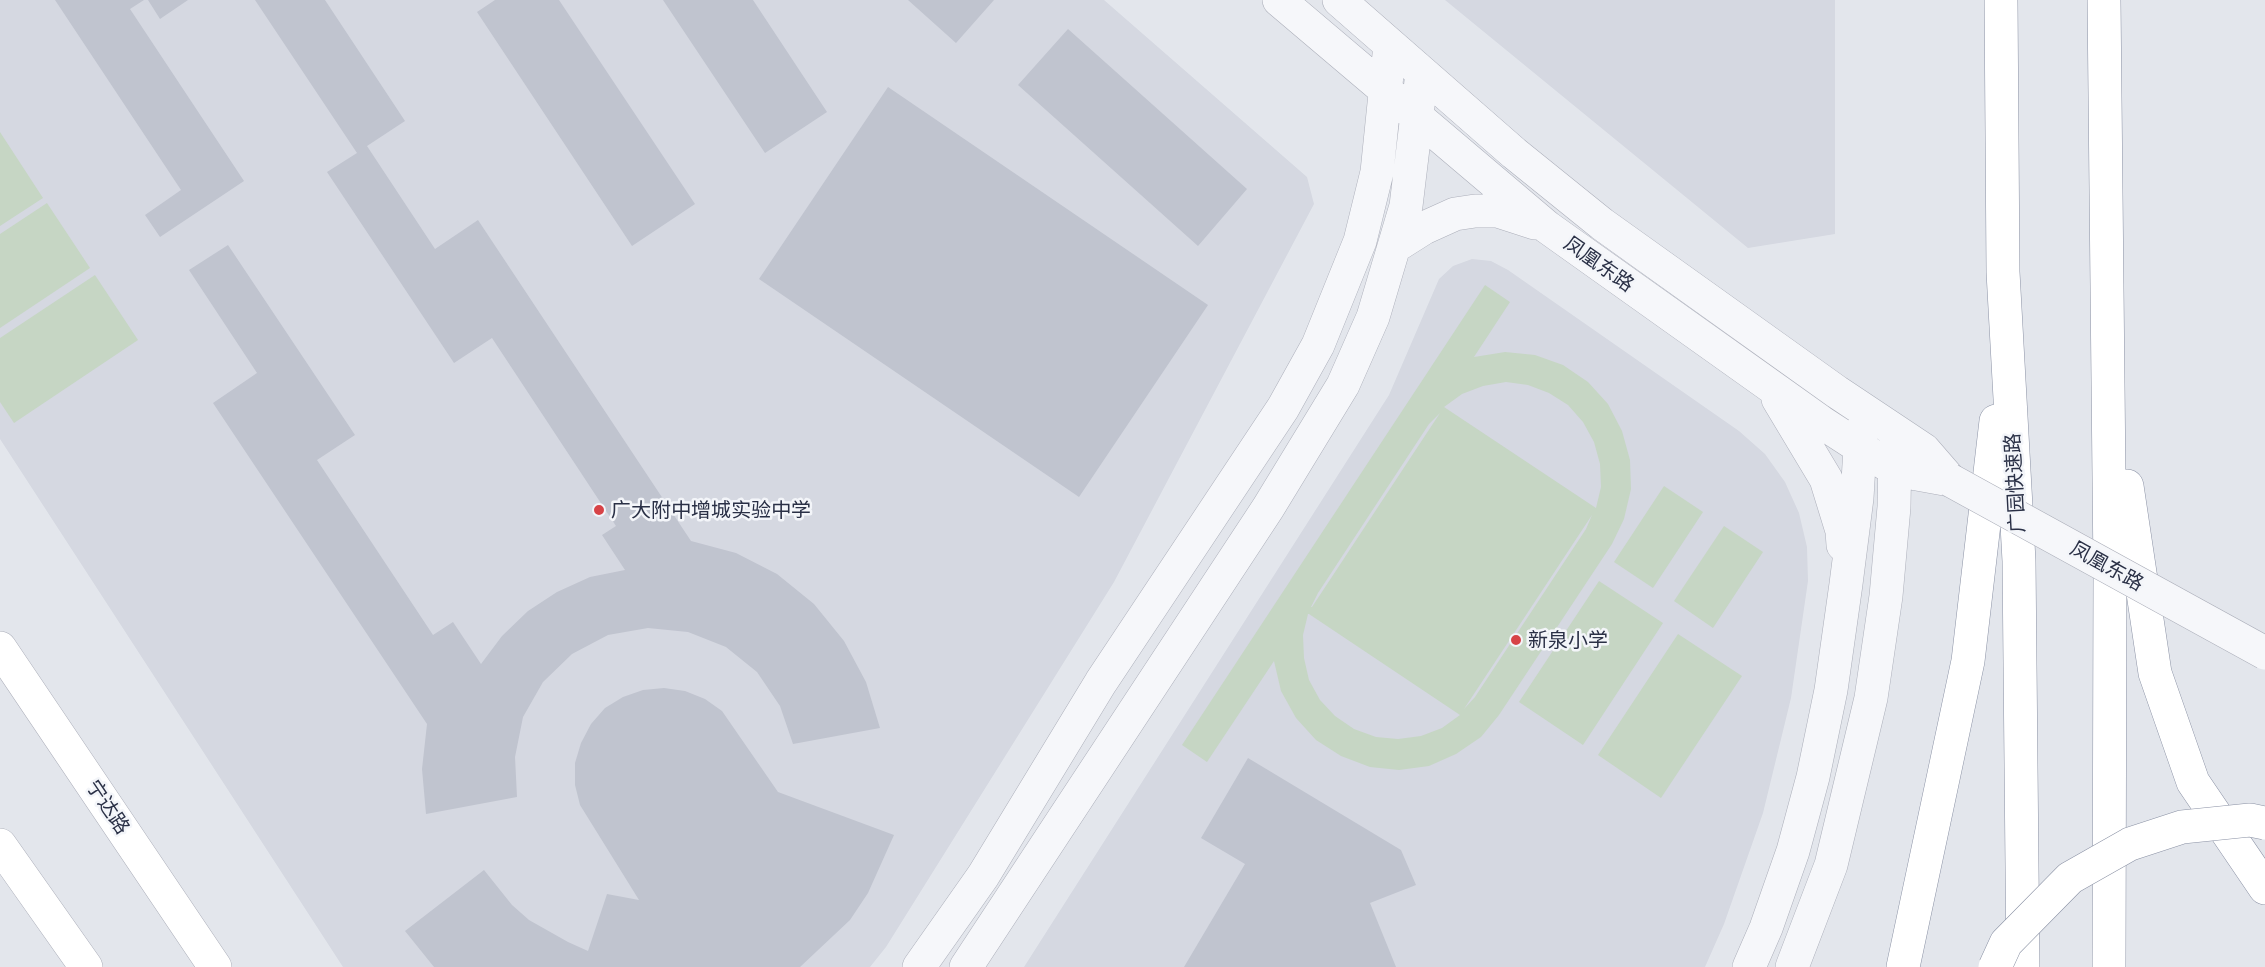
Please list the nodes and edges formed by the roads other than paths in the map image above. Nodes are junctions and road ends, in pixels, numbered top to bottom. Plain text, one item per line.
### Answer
1 (1279, 0) edge
2 (1339, 0) edge
3 (2001, 0) edge
4 (2104, 0) edge
5 (1390, 45) junction
6 (1422, 73) junction
7 (1385, 91) junction
8 (1418, 118) junction
9 (1547, 227) junction
10 (1394, 247) junction
11 (2003, 272) junction
12 (2107, 324) junction
13 (1767, 383) junction
14 (1861, 408) junction
15 (1896, 431) junction
16 (1861, 449) junction
17 (1894, 470) junction
18 (1950, 480) junction
19 (1846, 585) junction
20 (0, 648) edge
21 (2265, 653) edge
22 (1943, 779) junction
23 (2265, 823) edge
24 (0, 845) edge
25 (2265, 888) edge
26 (86, 967) edge
27 (215, 967) edge
28 (919, 967) edge
29 (966, 967) edge
30 (1749, 967) edge
31 (1792, 967) edge
32 (1903, 967) edge
33 (1919, 967) edge
34 (1995, 967) edge
35 (2023, 967) edge
36 (2109, 967) edge

1 - 7 street, 凤凰东路
2 - 5 street, 凤凰东路
3 - 11 main road, 广园快速路
4 - 12 main road
5 - 6 street, 凤凰东路
5 - 7 street
6 - 8 street
6 - 14 street, 凤凰东路
7 - 8 street, 凤凰东路
7 - 28 street
8 - 9 street, 凤凰东路
8 - 10 street
9 - 10 street
9 - 13 street, 凤凰东路
10 - 29 street
11 - 22 main road
11 - 35 main road, 广园快速路
12 - 25 main road
12 - 36 main road
13 - 16 street, 凤凰东路
13 - 19 street
14 - 15 street, 凤凰东路
14 - 16 street
15 - 17 street
15 - 18 street, 凤凰东路
16 - 17 street, 凤凰东路
16 - 19 street
17 - 18 street, 凤凰东路
17 - 31 street
18 - 21 street, 凤凰东路, bridge
19 - 30 street
20 - 27 main road, 宁达路
22 - 32 main road
22 - 33 main road
23 - 34 main road, bridge
24 - 26 main road

